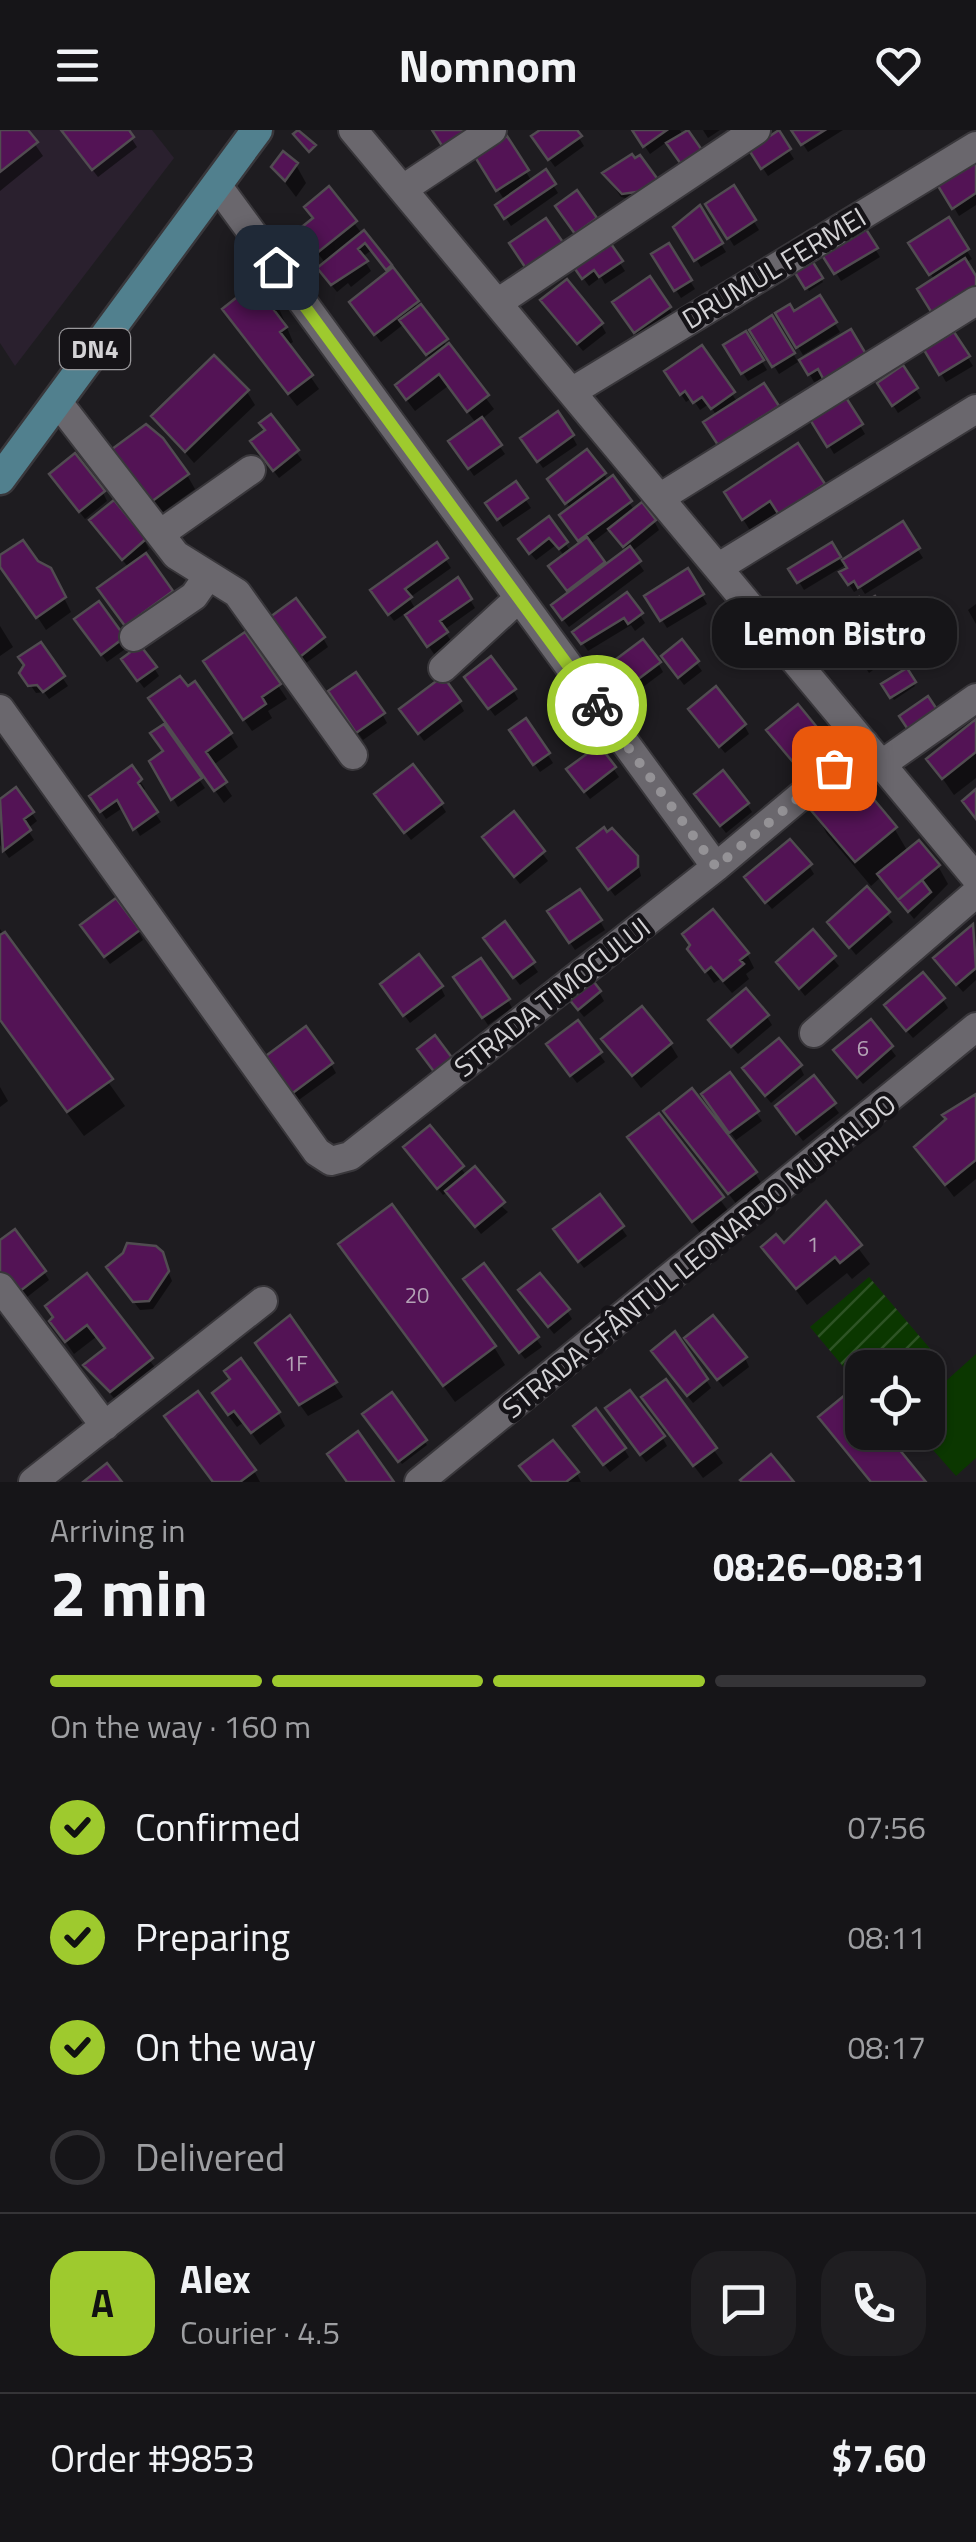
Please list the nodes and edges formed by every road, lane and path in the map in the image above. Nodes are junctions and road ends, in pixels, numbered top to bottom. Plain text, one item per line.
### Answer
1 (258, 130) edge
2 (353, 130) edge
3 (492, 130) edge
4 (756, 130) edge
5 (976, 146) edge
6 (217, 185) junction
7 (403, 189) junction
8 (976, 301) edge
9 (499, 302) junction
10 (573, 391) junction
11 (57, 401) junction
12 (976, 408) edge
13 (251, 470) dead end
14 (0, 479) edge
15 (661, 497) junction
16 (160, 534) junction
17 (719, 568) junction
18 (208, 576) junction
19 (518, 598) junction
20 (134, 638) dead end
21 (443, 668) dead end
22 (976, 698) edge
23 (0, 709) edge
24 (352, 754) dead end
25 (873, 754) junction
26 (972, 863) edge
27 (716, 867) junction
28 (976, 893) edge
29 (976, 1027) edge
30 (814, 1033) dead end
31 (0, 1287) edge
32 (263, 1301) dead end
33 (105, 1426) junction
34 (33, 1482) edge
35 (419, 1482) edge

1 - 6 main road, DN4
2 - 7 street
3 - 7 street
4 - 9 street
5 - 10 street, DRUMUL FERMEI
6 - 11 main road, DN4
6 - 19 street
7 - 9 street
8 - 15 street
9 - 10 street
10 - 15 street
11 - 14 main road, DN4
11 - 16 street
12 - 17 street
13 - 16 street
15 - 17 street
16 - 18 street
17 - 25 street
18 - 20 street
18 - 24 street
19 - 21 street
19 - 27 street
22 - 25 street
23 - 27 street, STRADA TIMOCULUI
25 - 26 street
25 - 27 street, STRADA TIMOCULUI
28 - 30 street
29 - 35 street, STRADA SFÂNTUL LEONARDO MURIALDO
31 - 33 street
32 - 33 street
33 - 34 street

